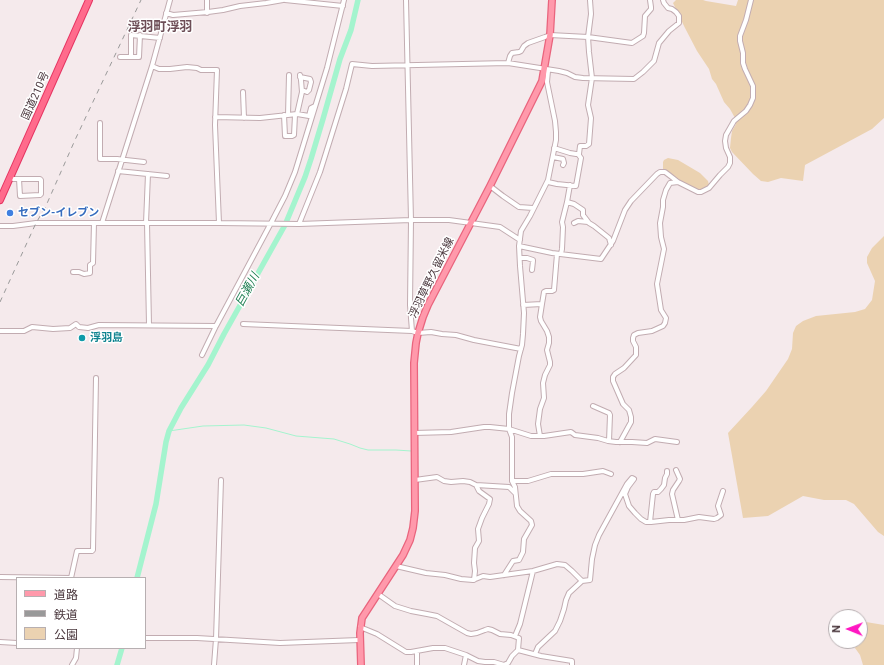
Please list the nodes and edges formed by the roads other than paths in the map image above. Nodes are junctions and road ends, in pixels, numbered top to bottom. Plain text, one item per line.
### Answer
1 (89, 0) edge
2 (170, 0) edge
3 (207, 0) edge
4 (284, 0) edge
5 (344, 0) edge
6 (406, 0) edge
7 (552, 0) edge
8 (590, 0) edge
9 (650, 0) edge
10 (663, 0) edge
11 (751, 0) edge
12 (299, 1) edge
13 (343, 6) junction
14 (166, 13) junction
15 (207, 13) junction
16 (550, 35) junction
17 (140, 36) junction
18 (588, 37) junction
19 (160, 38) junction
20 (120, 57) dead end
21 (131, 57) junction
22 (508, 63) junction
23 (408, 64) junction
24 (152, 66) junction
25 (544, 68) junction
26 (289, 75) dead end
27 (592, 78) junction
28 (302, 90) junction
29 (243, 92) dead end
30 (315, 106) junction
31 (296, 114) junction
32 (286, 115) junction
33 (309, 116) junction
34 (215, 118) junction
35 (244, 118) junction
36 (100, 123) dead end
37 (308, 128) junction
38 (554, 148) junction
39 (578, 154) junction
40 (553, 157) junction
41 (122, 159) junction
42 (144, 162) dead end
43 (563, 165) dead end
44 (118, 172) junction
45 (148, 174) junction
46 (167, 176) dead end
47 (10, 178) junction
48 (19, 179) junction
49 (548, 182) junction
50 (678, 182) junction
51 (570, 185) junction
52 (490, 186) junction
53 (0, 200) edge
54 (567, 202) junction
55 (533, 208) junction
56 (411, 220) junction
57 (588, 222) junction
58 (94, 223) junction
59 (102, 223) junction
60 (146, 223) junction
61 (218, 223) junction
62 (470, 223) junction
63 (574, 223) dead end
64 (271, 224) junction
65 (299, 224) junction
66 (0, 226) edge
67 (520, 240) junction
68 (611, 245) junction
69 (519, 246) junction
70 (559, 254) junction
71 (520, 258) junction
72 (532, 270) dead end
73 (73, 272) dead end
74 (542, 304) junction
75 (523, 305) junction
76 (243, 324) dead end
77 (149, 325) junction
78 (216, 326) junction
79 (0, 332) edge
80 (415, 332) junction
81 (521, 349) junction
82 (202, 355) dead end
83 (96, 378) dead end
84 (593, 406) dead end
85 (509, 429) junction
86 (414, 433) junction
87 (540, 436) junction
88 (609, 441) junction
89 (620, 442) junction
90 (677, 442) dead end
91 (676, 470) dead end
92 (667, 471) dead end
93 (611, 474) dead end
94 (221, 480) dead end
95 (415, 480) junction
96 (512, 481) junction
97 (476, 485) junction
98 (723, 490) dead end
99 (516, 493) junction
100 (678, 520) junction
101 (650, 522) junction
102 (396, 566) junction
103 (533, 572) junction
104 (504, 575) junction
105 (0, 577) edge
106 (16, 577) edge
107 (71, 577) edge
108 (474, 580) junction
109 (582, 582) junction
110 (378, 594) junction
111 (360, 627) junction
112 (515, 636) junction
113 (146, 638) edge
114 (216, 639) junction
115 (360, 640) junction
116 (0, 642) edge
117 (16, 643) edge
118 (77, 649) edge
119 (518, 650) junction
120 (417, 651) junction
121 (535, 654) junction
122 (466, 655) junction
123 (72, 665) edge
124 (214, 665) edge
125 (361, 665) edge
126 (417, 665) edge
127 (464, 665) edge
128 (504, 665) edge
129 (572, 665) edge

1 - 47 highway, 国道210号
2 - 14 street
3 - 15 street
4 - 12 street
4 - 15 street
5 - 13 street
6 - 23 street
7 - 16 main road, 浮羽草野久留米線
8 - 18 street
9 - 18 street
10 - 27 street
11 - 50 street
12 - 13 street
13 - 30 street
14 - 15 street
14 - 19 street
16 - 18 street
16 - 22 street
16 - 25 main road, 浮羽草野久留米線
17 - 19 street
17 - 21 street
17 - 21 street
18 - 27 street
19 - 24 street
20 - 21 street
22 - 23 street
22 - 25 street
23 - 56 street
23 - 65 street
24 - 34 street
24 - 41 street
25 - 27 street
25 - 38 street
25 - 52 main road, 浮羽草野久留米線
26 - 32 street
27 - 39 street
28 - 28 street
28 - 31 street
29 - 35 street
30 - 33 street
30 - 37 street
31 - 32 street
31 - 32 street
31 - 33 street
32 - 35 street
33 - 37 street
34 - 35 street
34 - 61 street
36 - 41 street
37 - 64 street
38 - 39 street
38 - 40 street
39 - 51 street
40 - 43 street
40 - 49 street
41 - 42 street
41 - 44 street
44 - 45 street
44 - 59 street
45 - 46 street
45 - 60 street
47 - 48 street
47 - 53 highway, 国道210号
48 - 48 street
49 - 51 street
49 - 55 street
50 - 68 street
50 - 89 street
51 - 54 street
52 - 55 street
52 - 62 main road, 浮羽草野久留米線
54 - 57 street
54 - 70 street
55 - 67 street
56 - 62 street
56 - 65 street
56 - 80 street
57 - 63 street
57 - 68 street
58 - 59 street
58 - 66 street
58 - 73 street
59 - 60 street
60 - 61 street
60 - 77 street
61 - 64 street
62 - 67 street
62 - 80 main road, 浮羽草野久留米線
64 - 65 street
64 - 78 street
67 - 69 street
68 - 70 street
69 - 70 street
69 - 71 street
70 - 74 street
71 - 72 street
71 - 75 street
74 - 75 street
74 - 87 street
75 - 81 street
76 - 80 street
77 - 78 street
77 - 79 street
78 - 82 street
80 - 81 street
80 - 86 main road, 浮羽草野久留米線
81 - 85 street
83 - 107 street
84 - 88 street
85 - 86 street
85 - 87 street
85 - 96 street
86 - 95 main road, 浮羽草野久留米線
87 - 88 street
88 - 89 street
89 - 90 street
91 - 100 street
92 - 101 street
93 - 96 street
94 - 114 street
95 - 97 street
95 - 102 main road, 浮羽草野久留米線
96 - 99 street
97 - 99 street
97 - 108 street
98 - 100 street
99 - 104 street
100 - 101 street
101 - 109 street
102 - 108 street
102 - 110 main road, 浮羽草野久留米線
103 - 104 street
103 - 109 street
103 - 112 street
104 - 108 street
105 - 106 street
109 - 121 street
110 - 111 main road, 浮羽草野久留米線
110 - 112 street
111 - 115 main road, 浮羽草野久留米線
111 - 120 street
112 - 119 street
113 - 114 street
114 - 115 street
114 - 124 street
115 - 125 main road, 浮羽草野久留米線
116 - 117 street
118 - 123 street
119 - 121 street
119 - 128 street
120 - 122 street
120 - 126 street
121 - 129 street
122 - 127 street
122 - 128 street

